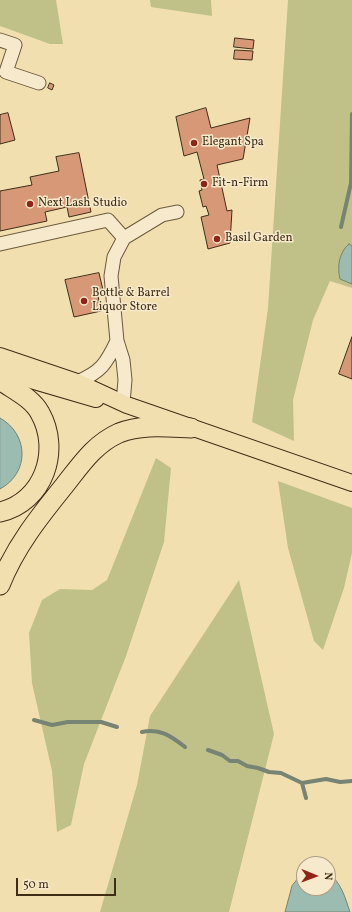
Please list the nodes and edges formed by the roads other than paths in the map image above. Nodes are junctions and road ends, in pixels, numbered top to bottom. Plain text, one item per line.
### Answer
1 (0, 40) edge
2 (39, 83) dead end
3 (177, 212) dead end
4 (124, 238) junction
5 (0, 244) edge
6 (117, 340) junction
7 (0, 356) edge
8 (0, 371) edge
9 (0, 380) edge
10 (77, 382) junction
11 (125, 404) junction
12 (191, 428) junction
13 (352, 483) edge
14 (0, 512) edge
15 (0, 585) edge

1 - 2 lane
3 - 4 lane
4 - 5 lane
4 - 6 lane
6 - 10 lane
6 - 11 lane
7 - 10 main road
8 - 11 main road
9 - 14 highway
10 - 11 main road
11 - 12 main road
12 - 13 main road
12 - 15 highway

